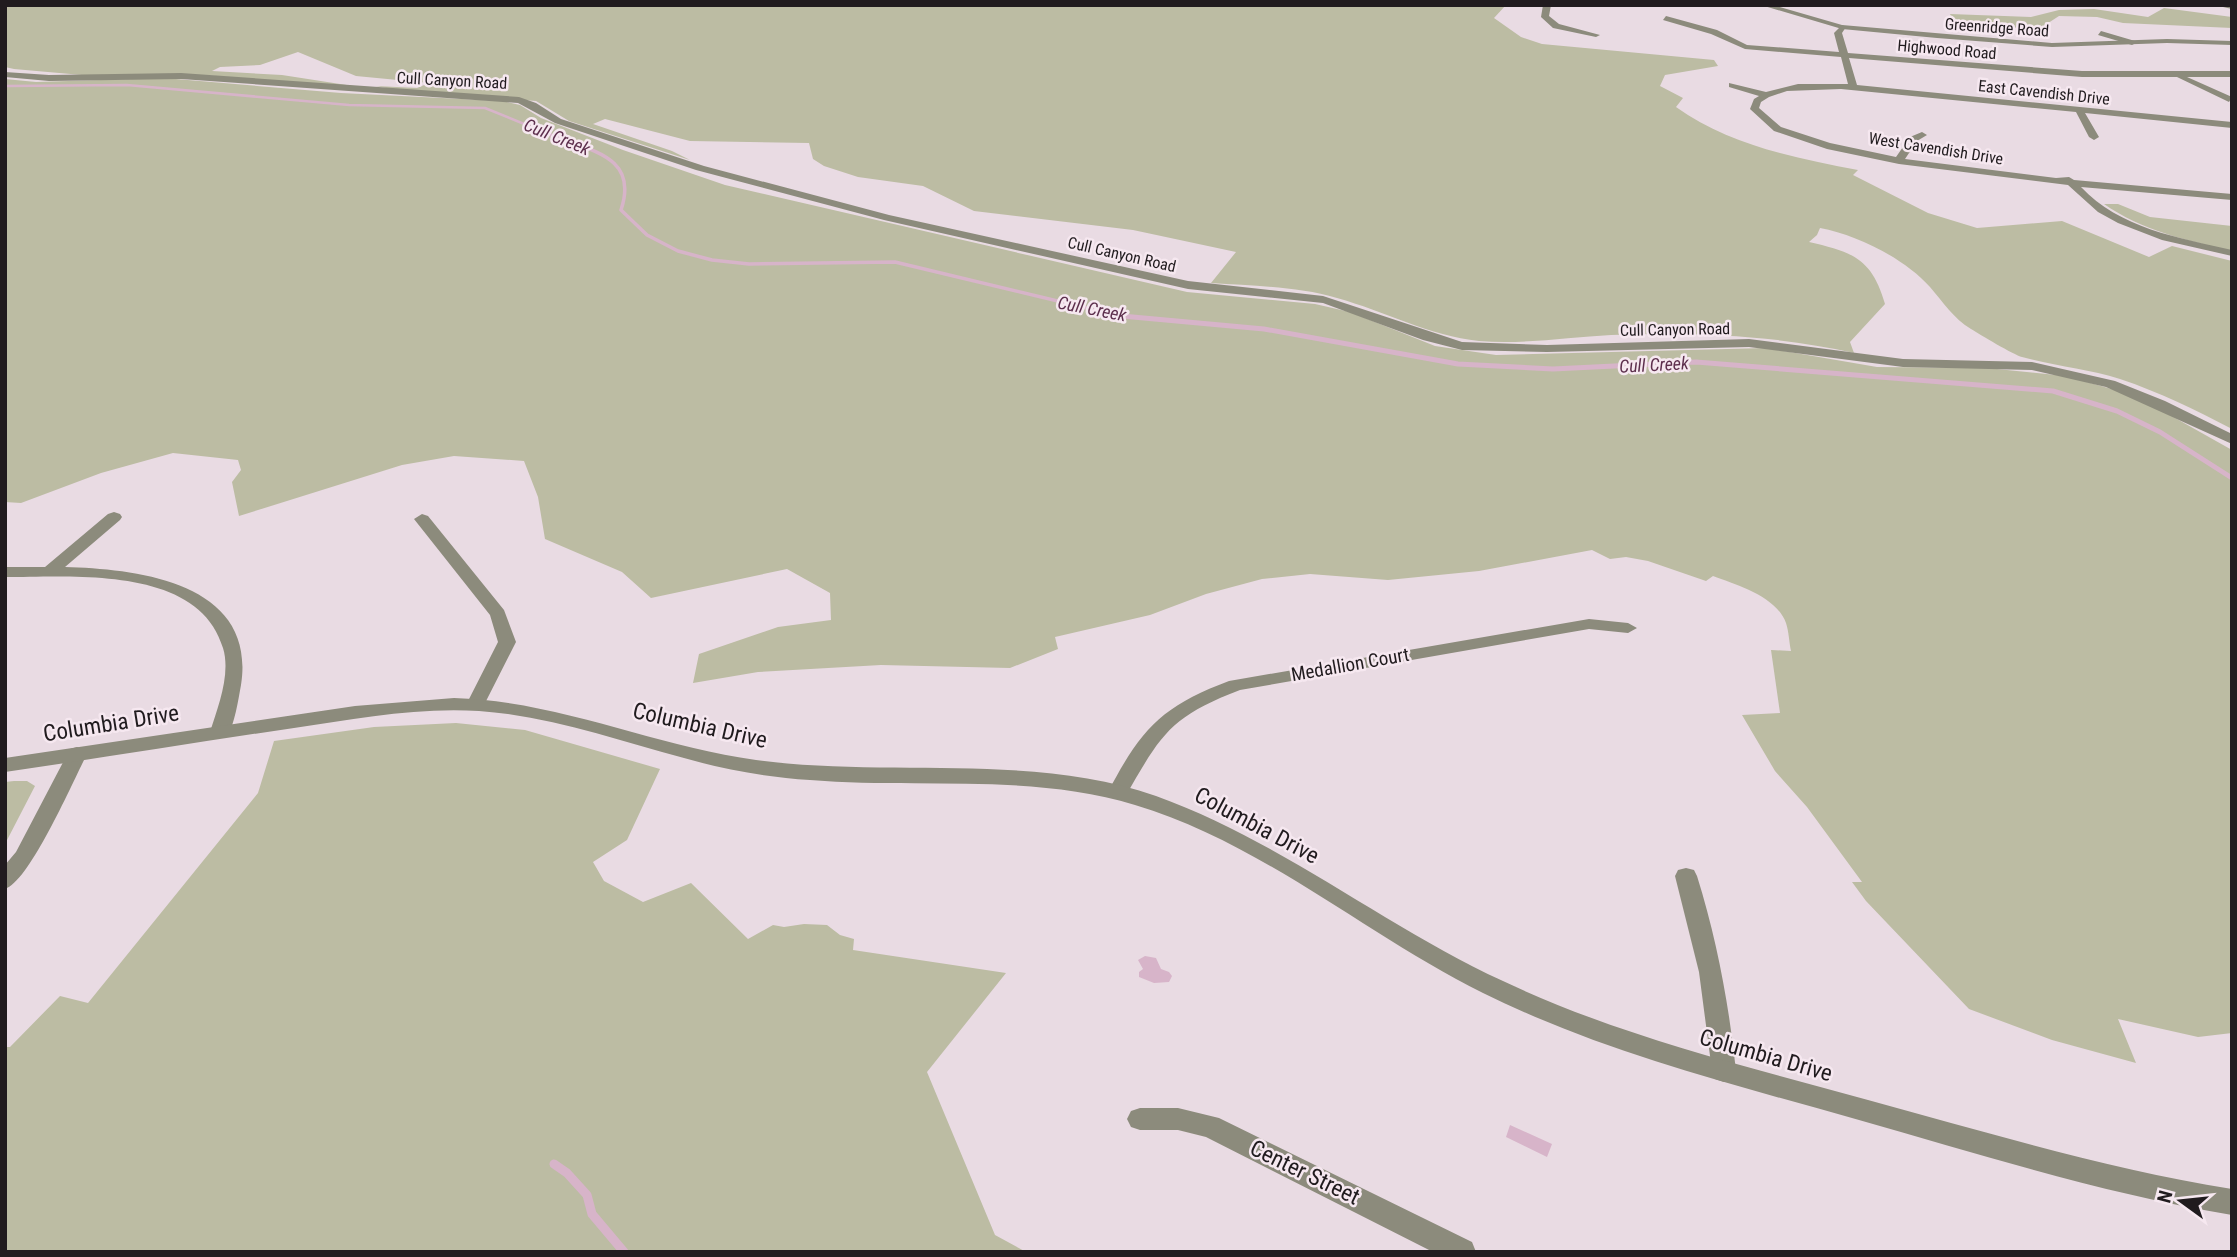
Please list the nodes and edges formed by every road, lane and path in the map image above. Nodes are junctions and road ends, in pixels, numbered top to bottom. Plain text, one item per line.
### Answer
1 (1547, 5) edge
2 (1764, 5) edge
3 (2217, 5) edge
4 (2232, 7) edge
5 (1665, 18) dead end
6 (1842, 27) junction
7 (2101, 33) dead end
8 (1596, 35) dead end
9 (2132, 43) junction
10 (2232, 43) edge
11 (1843, 55) junction
12 (5, 74) edge
13 (2232, 74) edge
14 (2178, 75) junction
15 (1732, 85) dead end
16 (1853, 88) junction
17 (1767, 94) junction
18 (2229, 99) dead end
19 (2079, 110) junction
20 (2232, 125) edge
21 (1922, 135) dead end
22 (2094, 137) dead end
23 (1899, 161) junction
24 (2069, 180) junction
25 (2232, 197) edge
26 (2232, 253) edge
27 (2232, 440) edge
28 (114, 517) dead end
29 (422, 519) dead end
30 (5, 572) edge
31 (48, 573) junction
32 (1628, 628) dead end
33 (475, 705) junction
34 (220, 733) junction
35 (77, 754) junction
36 (5, 765) edge
37 (1118, 792) junction
38 (1686, 876) dead end
39 (5, 881) edge
40 (1724, 1071) junction
41 (1140, 1119) dead end
42 (2232, 1202) edge
43 (1462, 1252) edge

1 - 8 street
2 - 6 street, Greenridge Road
3 - 4 street
5 - 11 street, Highwood Road
6 - 9 street, Greenridge Road
6 - 11 street
7 - 9 street
9 - 10 street, Greenridge Road
11 - 14 street, Highwood Road
11 - 16 street
12 - 27 street, Cull Canyon Road
13 - 14 street, Highwood Road
14 - 18 street
15 - 17 street
16 - 17 street
16 - 19 street, East Cavendish Drive
17 - 23 street, West Cavendish Drive
19 - 20 street, East Cavendish Drive
19 - 22 street
21 - 23 street
23 - 24 street, West Cavendish Drive
24 - 25 street, West Cavendish Drive
24 - 26 street
28 - 31 street
29 - 33 street
30 - 31 street
31 - 34 street
32 - 37 street, Medallion Court
33 - 34 street, Columbia Drive
33 - 37 street, Columbia Drive
34 - 35 street, Columbia Drive
35 - 36 street, Columbia Drive
35 - 39 street
37 - 40 street, Columbia Drive
38 - 40 street
40 - 42 street, Columbia Drive
41 - 43 street, Center Street

